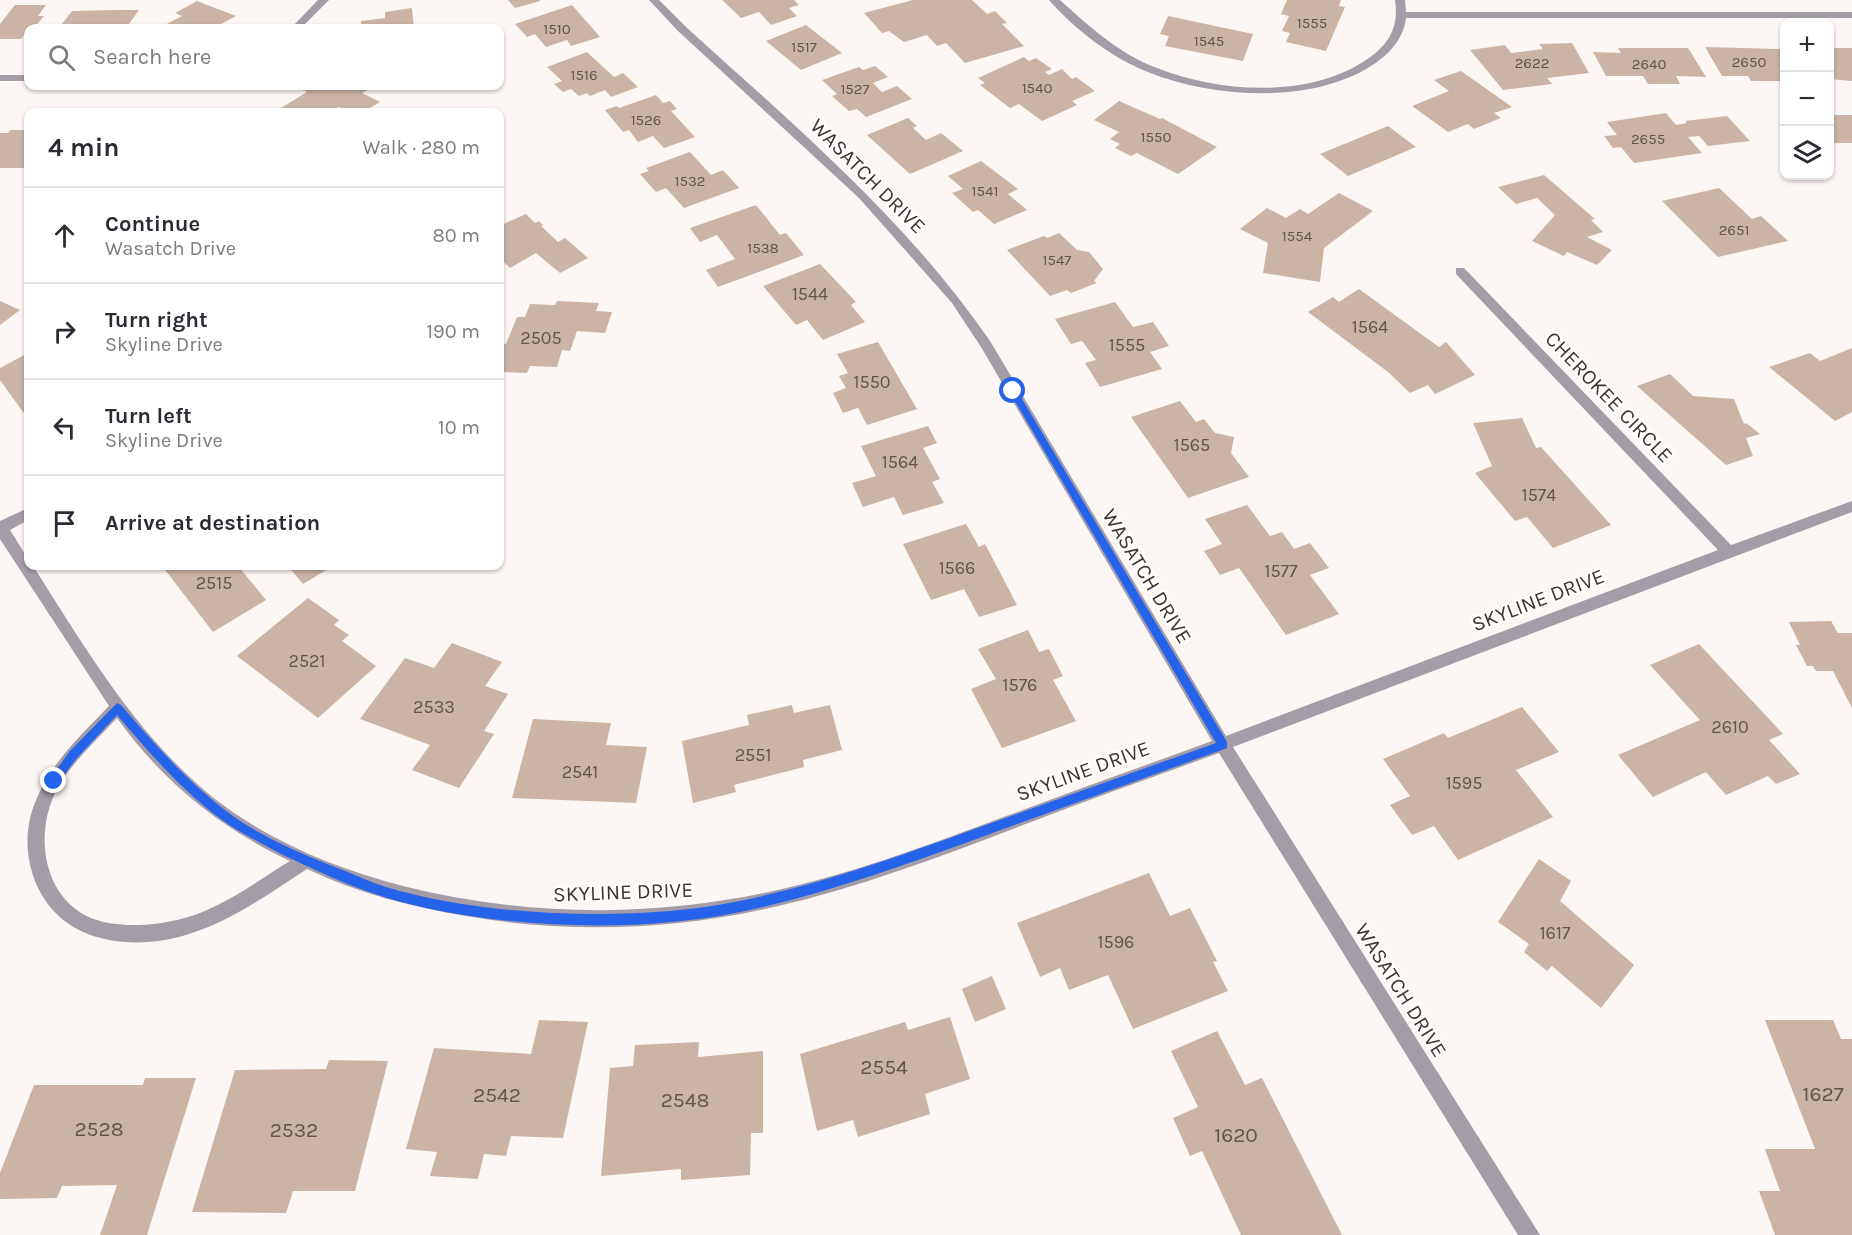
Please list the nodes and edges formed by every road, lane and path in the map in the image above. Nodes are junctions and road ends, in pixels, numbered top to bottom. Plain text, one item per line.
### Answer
1 (324, 0) edge
2 (654, 0) edge
3 (1054, 0) edge
4 (1400, 0) edge
5 (1403, 15) junction
6 (1852, 15) edge
7 (300, 24) edge
8 (0, 78) edge
9 (24, 78) edge
10 (1460, 271) dead end
11 (1852, 506) edge
12 (24, 516) edge
13 (1, 527) edge
14 (1728, 551) junction
15 (24, 563) edge
16 (29, 570) edge
17 (117, 708) junction
18 (1223, 745) junction
19 (306, 860) junction
20 (1530, 1235) edge

1 - 7 street
2 - 18 street, WASATCH DRIVE
3 - 5 street
4 - 5 street
5 - 6 street
8 - 9 street
10 - 14 street, CHEROKEE CIRCLE
11 - 14 street, SKYLINE DRIVE
12 - 13 street
13 - 15 street, SKYLINE DRIVE
14 - 18 street, SKYLINE DRIVE
16 - 17 street, SKYLINE DRIVE
17 - 19 street, SKYLINE DRIVE
17 - 19 street
18 - 19 street, SKYLINE DRIVE
18 - 20 street, WASATCH DRIVE

